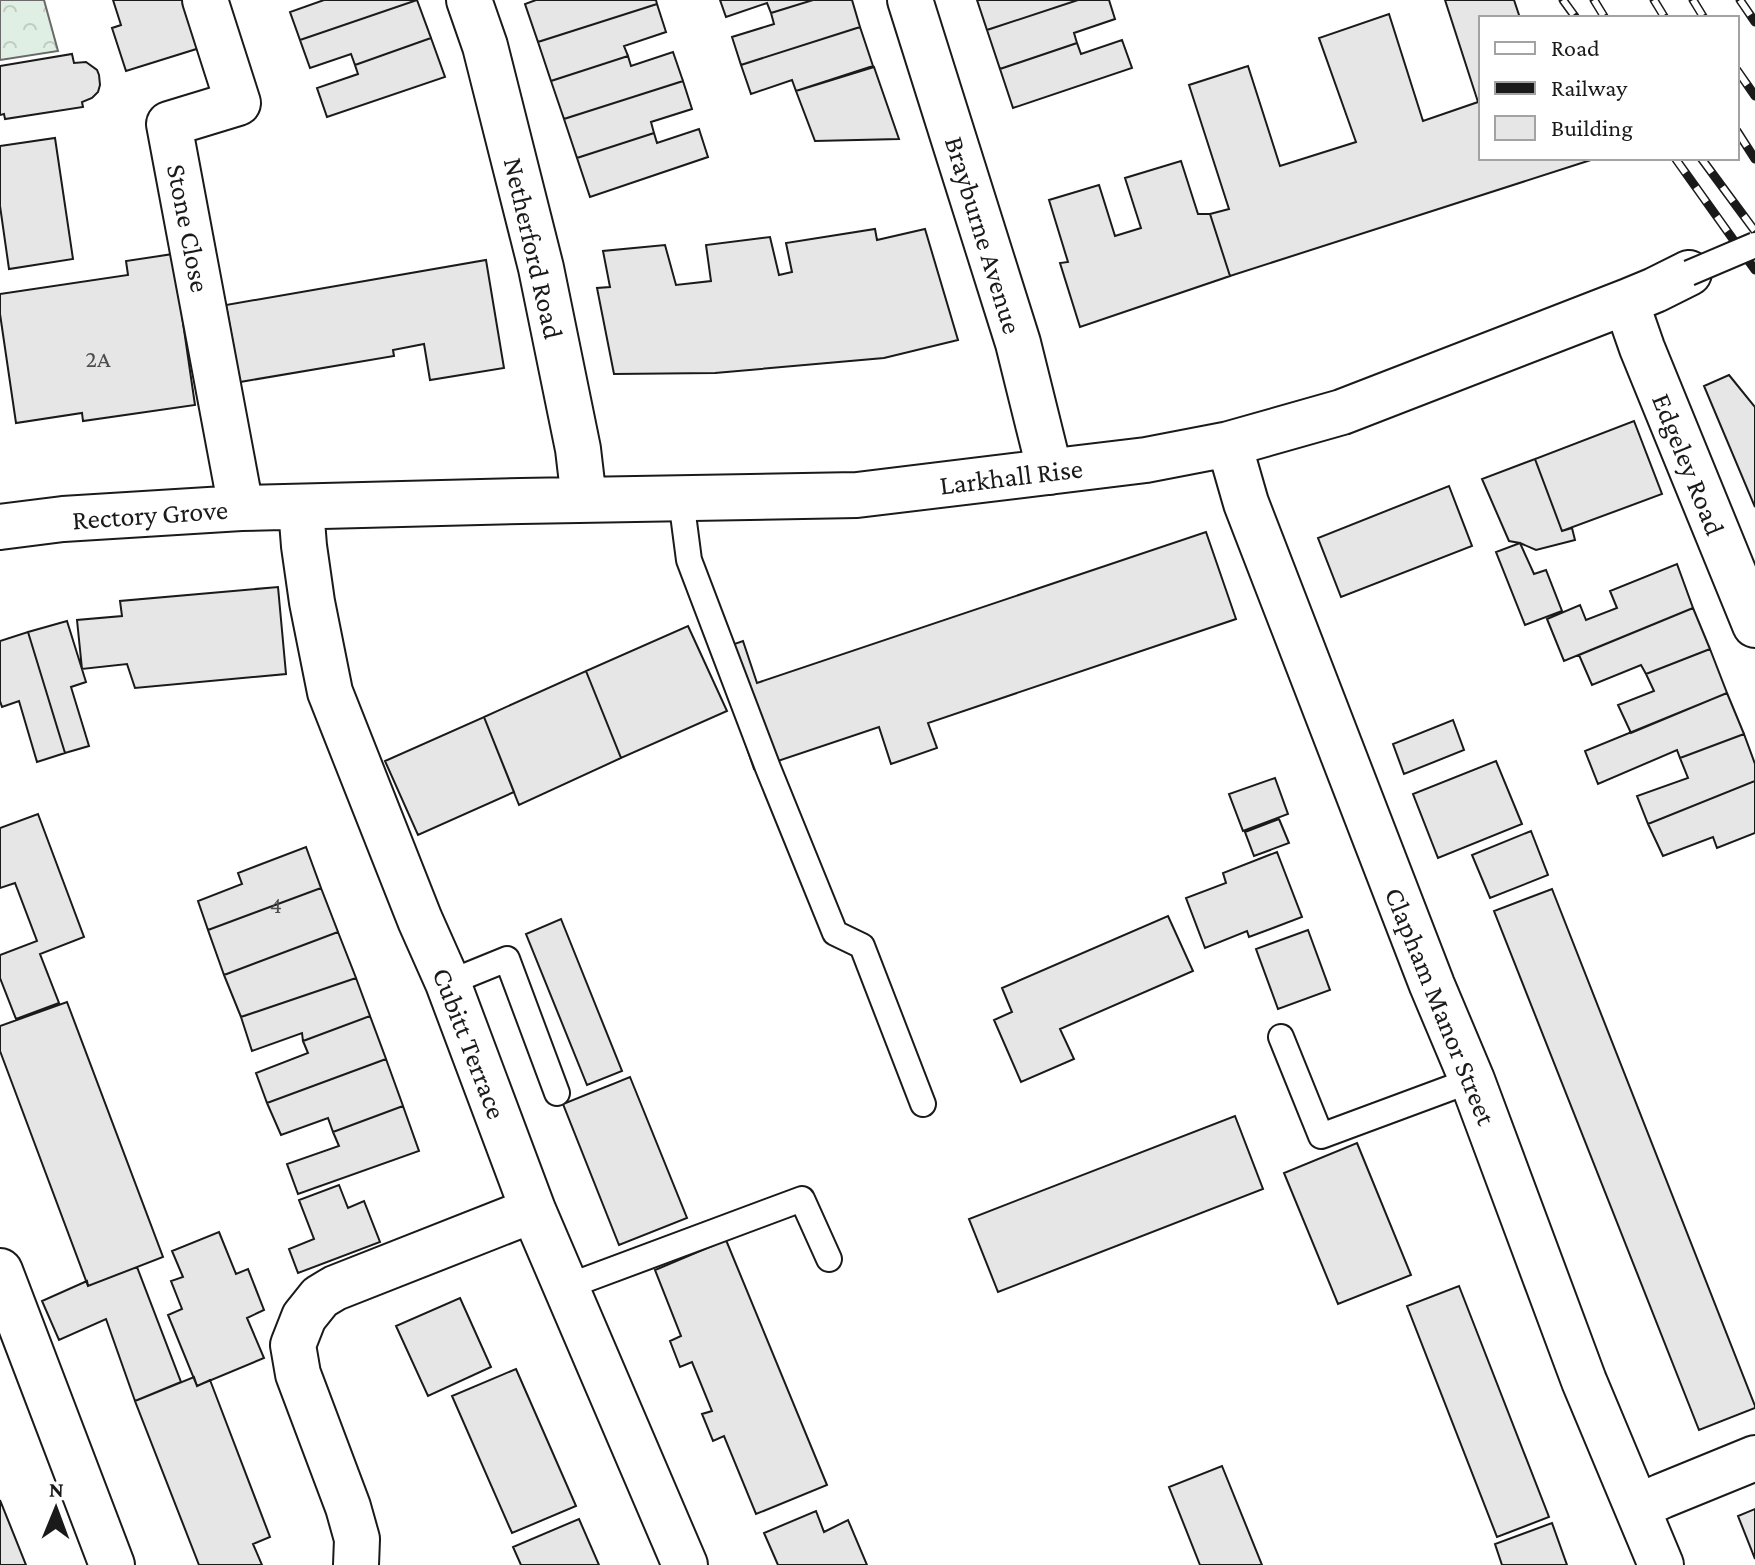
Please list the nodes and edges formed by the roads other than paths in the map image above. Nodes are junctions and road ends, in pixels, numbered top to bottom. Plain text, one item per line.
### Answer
1 (205, 0) edge
2 (469, 0) edge
3 (910, 0) edge
4 (1755, 245) edge
5 (1689, 273) joint
6 (1626, 302) junction
7 (1229, 444) junction
8 (1050, 472) junction
9 (681, 499) junction
10 (584, 500) junction
11 (241, 508) junction
12 (301, 508) junction
13 (0, 527) edge
14 (1755, 625) edge
15 (448, 983) junction
16 (1281, 1037) dead end
17 (1472, 1080) junction
18 (557, 1093) dead end
19 (923, 1104) dead end
20 (533, 1210) junction
21 (829, 1259) dead end
22 (0, 1271) edge
23 (566, 1287) junction
24 (1755, 1458) edge
25 (1638, 1507) junction
26 (112, 1565) edge
27 (356, 1565) edge
28 (685, 1565) edge
29 (1661, 1565) edge

1 - 11 street, Stone Close
2 - 10 street, Netherford Road
3 - 8 street, Brayburne Avenue
4 - 5 lane, bridge
5 - 6 street, Larkhall Rise
6 - 7 street, Larkhall Rise
6 - 14 street, Edgeley Road
7 - 8 street, Larkhall Rise
7 - 17 street, Clapham Manor Street
8 - 9 street, Larkhall Rise
9 - 10 street, Larkhall Rise
9 - 19 lane
10 - 12 street, Larkhall Rise
11 - 12 street, Rectory Grove
11 - 13 street, Rectory Grove
12 - 15 street, Cubitt Terrace
15 - 18 lane
15 - 20 street, Cubitt Terrace
16 - 17 lane
17 - 25 street, Clapham Manor Street
20 - 23 street, Cubitt Terrace
20 - 27 street
21 - 23 lane
22 - 26 street
23 - 28 street, Cubitt Terrace
24 - 25 street
25 - 29 street, Clapham Manor Street

